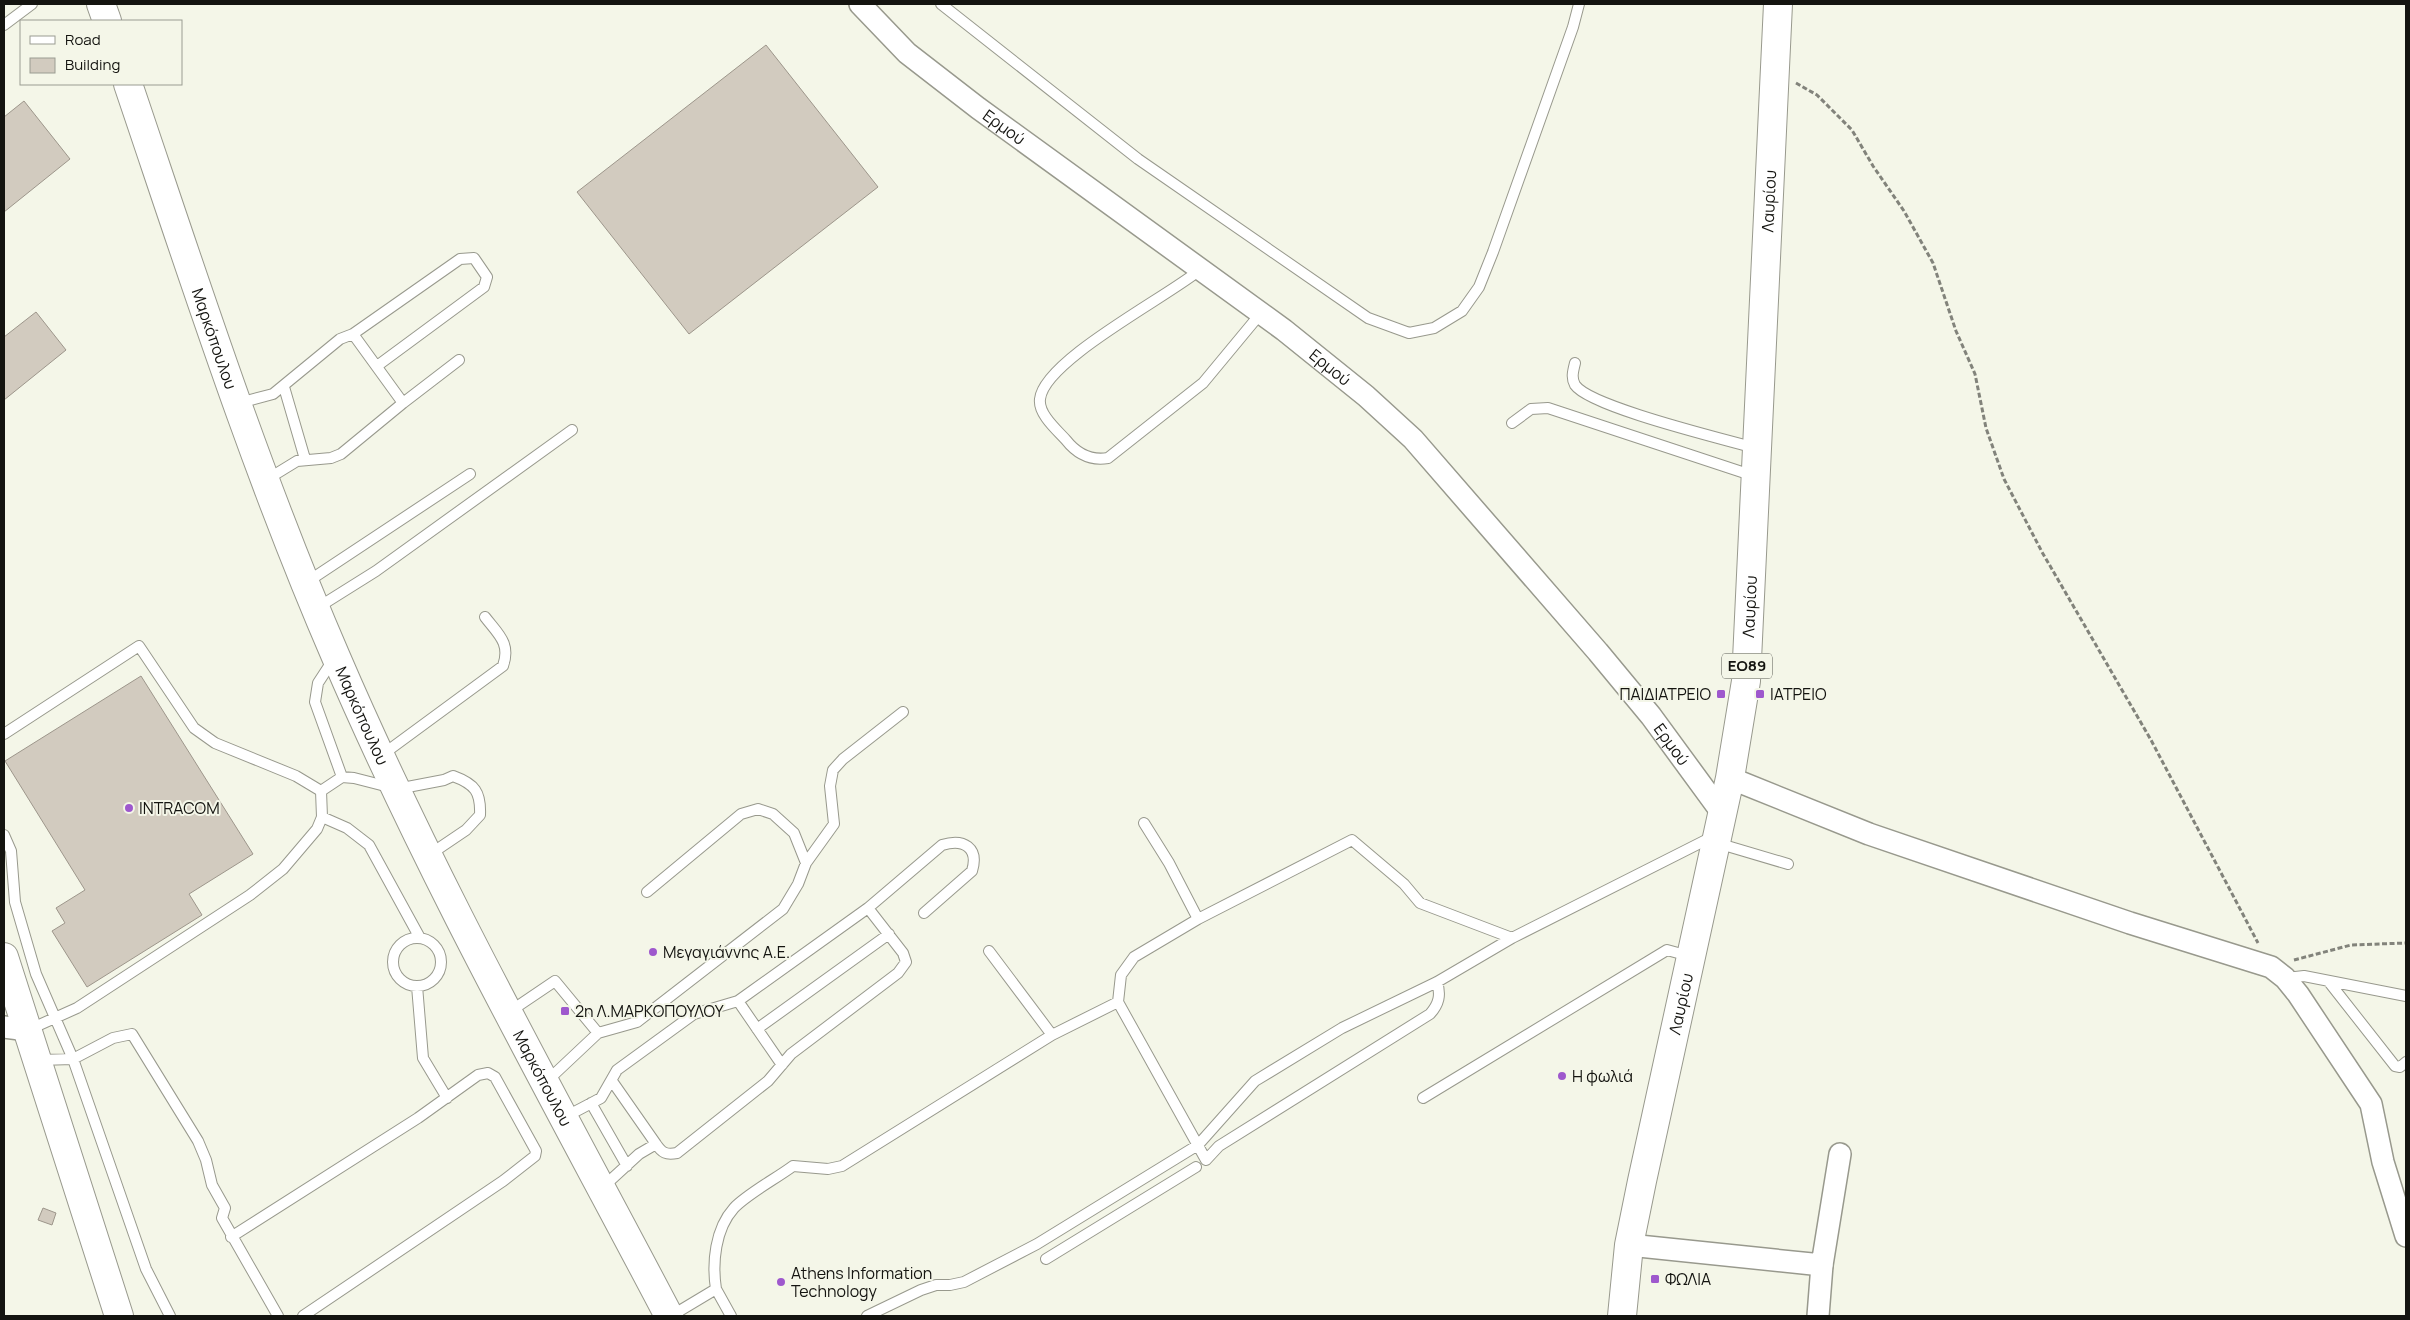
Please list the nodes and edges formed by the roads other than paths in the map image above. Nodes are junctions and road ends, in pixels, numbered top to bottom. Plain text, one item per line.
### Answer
1 (32, 4) edge
2 (101, 4) edge
3 (860, 4) edge
4 (941, 4) edge
5 (1579, 4) edge
6 (1778, 4) edge
7 (107, 20) edge
8 (4, 25) edge
9 (128, 85) edge
10 (1202, 269) junction
11 (1261, 313) junction
12 (353, 334) junction
13 (459, 360) dead end
14 (1575, 363) dead end
15 (377, 366) junction
16 (284, 387) junction
17 (403, 403) junction
18 (235, 404) junction
19 (1512, 423) dead end
20 (572, 430) dead end
21 (1756, 448) junction
22 (305, 459) junction
23 (470, 474) dead end
24 (1755, 476) junction
25 (266, 480) junction
26 (306, 582) junction
27 (316, 609) junction
28 (485, 617) dead end
29 (335, 657) junction
30 (903, 712) dead end
31 (4, 734) edge
32 (382, 755) junction
33 (342, 777) junction
34 (1730, 778) junction
35 (397, 789) junction
36 (321, 791) junction
37 (322, 817) junction
38 (1144, 823) dead end
39 (1719, 830) junction
40 (4, 835) edge
41 (429, 856) junction
42 (806, 863) junction
43 (1788, 864) dead end
44 (647, 892) dead end
45 (868, 908) junction
46 (924, 913) dead end
47 (1198, 919) junction
48 (888, 934) junction
49 (420, 938) junction
50 (1512, 938) junction
51 (989, 951) dead end
52 (1690, 956) junction
53 (4, 957) edge
54 (2278, 972) junction
55 (1438, 982) junction
56 (2329, 982) junction
57 (417, 986) junction
58 (2406, 996) edge
59 (738, 1001) junction
60 (1118, 1002) junction
61 (509, 1012) junction
62 (57, 1018) junction
63 (16, 1028) edge
64 (757, 1029) junction
65 (598, 1033) junction
66 (1052, 1036) junction
67 (73, 1059) junction
68 (39, 1060) junction
69 (2406, 1062) edge
70 (782, 1065) junction
71 (612, 1081) junction
72 (546, 1082) junction
73 (447, 1098) junction
74 (1423, 1098) dead end
75 (591, 1103) junction
76 (565, 1117) junction
77 (656, 1144) junction
78 (1198, 1145) junction
79 (1840, 1154) dead end
80 (627, 1166) junction
81 (1196, 1167) dead end
82 (602, 1188) junction
83 (1097, 1207) junction
84 (1107, 1223) junction
85 (2406, 1236) edge
86 (231, 1237) junction
87 (1629, 1245) junction
88 (1046, 1259) dead end
89 (1822, 1265) junction
90 (716, 1289) junction
91 (119, 1316) edge
92 (170, 1316) edge
93 (278, 1316) edge
94 (304, 1316) edge
95 (670, 1316) edge
96 (731, 1316) edge
97 (867, 1316) edge
98 (1622, 1316) edge
99 (1818, 1316) edge

1 - 8 lane
2 - 7 main road
3 - 10 street, Ερμού
4 - 5 lane
6 - 21 main road, Λαυρίου / ΕΟ89
9 - 18 main road, Μαρκόπουλου
10 - 11 street, Ερμού
10 - 11 lane
11 - 39 street, Ερμού
12 - 15 lane
12 - 15 lane
12 - 16 lane
13 - 17 lane
14 - 21 lane
15 - 17 lane
16 - 18 lane
16 - 22 lane
17 - 22 lane
18 - 25 main road, Μαρκόπουλου
19 - 24 lane
20 - 27 lane
21 - 24 main road, Λαυρίου / ΕΟ89
22 - 25 lane
23 - 26 lane
24 - 34 main road, Λαυρίου / ΕΟ89
25 - 26 main road, Μαρκόπουλου
26 - 27 main road, Μαρκόπουλου
27 - 29 main road, Μαρκόπουλου
28 - 32 lane
29 - 32 main road, Μαρκόπουλου
29 - 33 lane
30 - 42 lane
31 - 36 lane
32 - 35 main road, Μαρκόπουλου
33 - 35 lane
33 - 36 lane
34 - 39 main road, Λαυρίου / ΕΟ89
34 - 54 street
35 - 41 main road, Μαρκόπουλου
35 - 41 lane
36 - 37 lane
37 - 49 lane
37 - 62 lane
38 - 47 lane
39 - 43 lane
39 - 50 lane
39 - 52 main road, Λαυρίου / ΕΟ89
40 - 62 lane
41 - 61 main road, Μαρκόπουλου
42 - 44 lane
42 - 65 lane
45 - 46 lane
45 - 48 lane
45 - 59 lane
47 - 50 lane
47 - 60 lane
48 - 64 lane
48 - 70 lane
49 - 57 lane
49 - 57 lane
50 - 55 lane
51 - 66 lane
52 - 74 lane
52 - 87 main road, Λαυρίου / ΕΟ89
53 - 63 main road
54 - 56 lane
54 - 85 street
55 - 78 lane
55 - 78 lane
56 - 58 lane
56 - 69 lane
57 - 73 lane
59 - 64 lane
59 - 71 lane
60 - 66 lane
60 - 78 lane
61 - 65 lane
61 - 72 main road, Μαρκόπουλου
62 - 63 lane
62 - 67 lane
63 - 68 main road
64 - 70 lane
65 - 72 lane
66 - 90 lane
67 - 68 lane
67 - 86 lane
67 - 92 lane
68 - 91 main road
70 - 77 lane
71 - 75 lane
71 - 77 lane
72 - 76 main road, Μαρκόπουλου
73 - 86 lane
73 - 94 lane
75 - 76 lane
75 - 80 lane
76 - 82 main road, Μαρκόπουλου
77 - 80 lane
78 - 83 lane
79 - 89 street
80 - 82 lane
81 - 84 lane
82 - 95 main road, Μαρκόπουλου
83 - 84 lane
83 - 97 lane
84 - 88 lane
86 - 93 lane
87 - 89 street
87 - 98 main road, Λαυρίου / ΕΟ89
89 - 99 street
90 - 95 lane
90 - 96 lane

